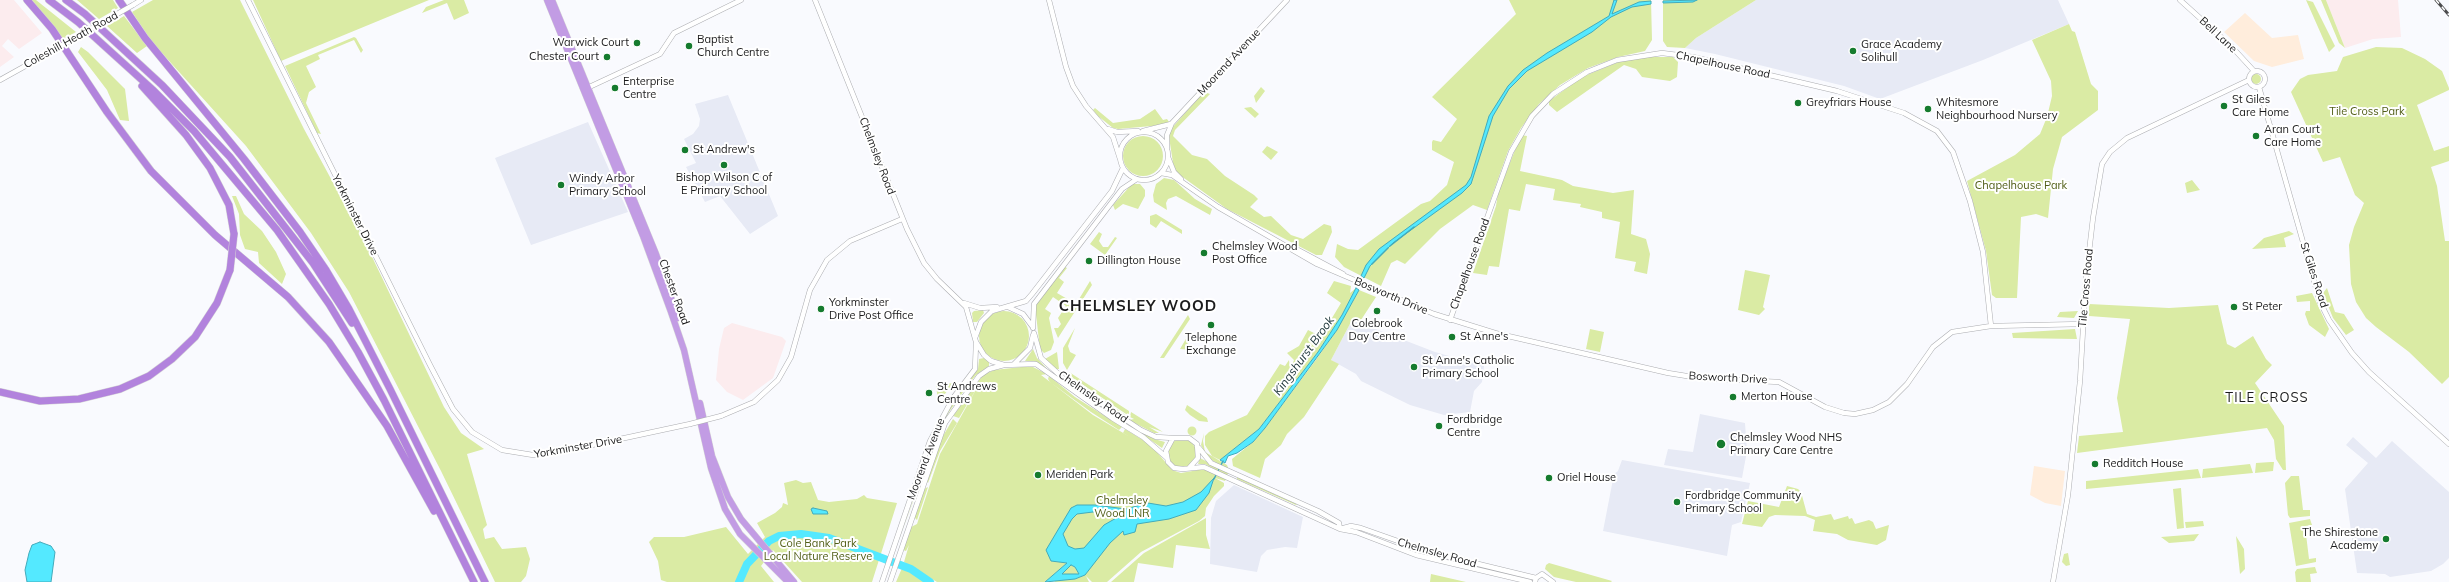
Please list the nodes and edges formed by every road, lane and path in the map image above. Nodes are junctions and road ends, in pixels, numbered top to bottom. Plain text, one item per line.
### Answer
1 (27, 0) edge
2 (49, 0) edge
3 (66, 0) edge
4 (70, 0) edge
5 (119, 0) edge
6 (141, 0) edge
7 (248, 0) edge
8 (547, 0) edge
9 (552, 0) edge
10 (741, 0) edge
11 (815, 0) edge
12 (1049, 0) edge
13 (1286, 0) edge
14 (2180, 0) edge
15 (85, 14) junction
16 (114, 56) junction
17 (2254, 71) junction
18 (0, 80) edge
19 (2249, 80) junction
20 (2260, 87) junction
21 (585, 89) junction
22 (1172, 123) junction
23 (1108, 129) junction
24 (1140, 131) junction
25 (1167, 149) junction
26 (1168, 157) junction
27 (1120, 159) junction
28 (1123, 168) junction
29 (1161, 173) junction
30 (1137, 179) junction
31 (1185, 183) junction
32 (902, 219) junction
33 (1273, 239) junction
34 (1331, 266) junction
35 (1334, 272) junction
36 (1348, 278) junction
37 (959, 300) junction
38 (1005, 307) junction
39 (1450, 320) junction
40 (2083, 324) junction
41 (1991, 326) junction
42 (1033, 330) junction
43 (976, 340) junction
44 (1014, 364) junction
45 (1004, 365) junction
46 (390, 389) junction
47 (0, 392) edge
48 (1173, 438) junction
49 (2449, 444) edge
50 (1199, 448) junction
51 (1167, 458) junction
52 (1189, 468) junction
53 (1340, 529) junction
54 (455, 543) junction
55 (771, 562) junction
56 (1535, 580) edge
57 (1550, 581) edge
58 (474, 582) edge
59 (485, 582) edge
60 (788, 582) edge
61 (794, 582) edge
62 (882, 582) edge
63 (890, 582) edge
64 (1530, 582) edge
65 (2053, 582) edge

1 - 54 highway
2 - 16 highway
3 - 15 highway
4 - 15 highway
5 - 46 highway
6 - 18 street, Coleshill Heath Road, bridge
7 - 32 street, Yorkminster Drive, bridge
8 - 21 highway, Chester Road
9 - 21 highway, Chester Road
10 - 21 street
11 - 32 street, Chelmsley Road
12 - 23 street
13 - 22 street, Moorend Avenue
14 - 17 street, Bell Lane
15 - 46 highway
16 - 47 highway, bridge
16 - 54 highway
17 - 19 street
17 - 20 street
19 - 20 street
19 - 40 street, Tile Cross Road
20 - 49 street, St Giles Road
21 - 55 highway, Chester Road
21 - 55 highway, Chester Road
22 - 24 street
22 - 25 street, Moorend Avenue
23 - 24 street
23 - 27 street
24 - 25 street
24 - 27 street
25 - 26 street
26 - 29 street
26 - 31 street, Bosworth Drive
27 - 28 street
28 - 30 street
28 - 38 street
29 - 30 street
29 - 31 street, Bosworth Drive
30 - 42 street
31 - 33 street, Bosworth Drive
32 - 37 street, Chelmsley Road
33 - 34 street, Bosworth Drive
33 - 35 street, Bosworth Drive
34 - 35 street
34 - 36 street, Bosworth Drive
35 - 36 street, Bosworth Drive
36 - 39 street, Bosworth Drive
37 - 38 street, Chelmsley Road
37 - 43 street, Chelmsley Road
38 - 42 street
38 - 43 street
39 - 41 street, Bosworth Drive
39 - 41 street, Chapelhouse Road
40 - 41 street, Bosworth Drive
40 - 65 street, Tile Cross Road
42 - 44 street
42 - 48 street, Chelmsley Road
43 - 45 street
43 - 62 street, Moorend Avenue
44 - 45 street
44 - 51 street, Chelmsley Road
45 - 63 street, Moorend Avenue
46 - 59 highway
48 - 50 street
48 - 51 street
50 - 52 street
50 - 53 street
51 - 52 street
52 - 53 street, Chelmsley Road
53 - 56 street, Chelmsley Road
53 - 64 street, Chelmsley Road
54 - 58 highway
55 - 60 highway, Chester Road
55 - 61 highway, Chester Road
56 - 57 street, Chelmsley Road

